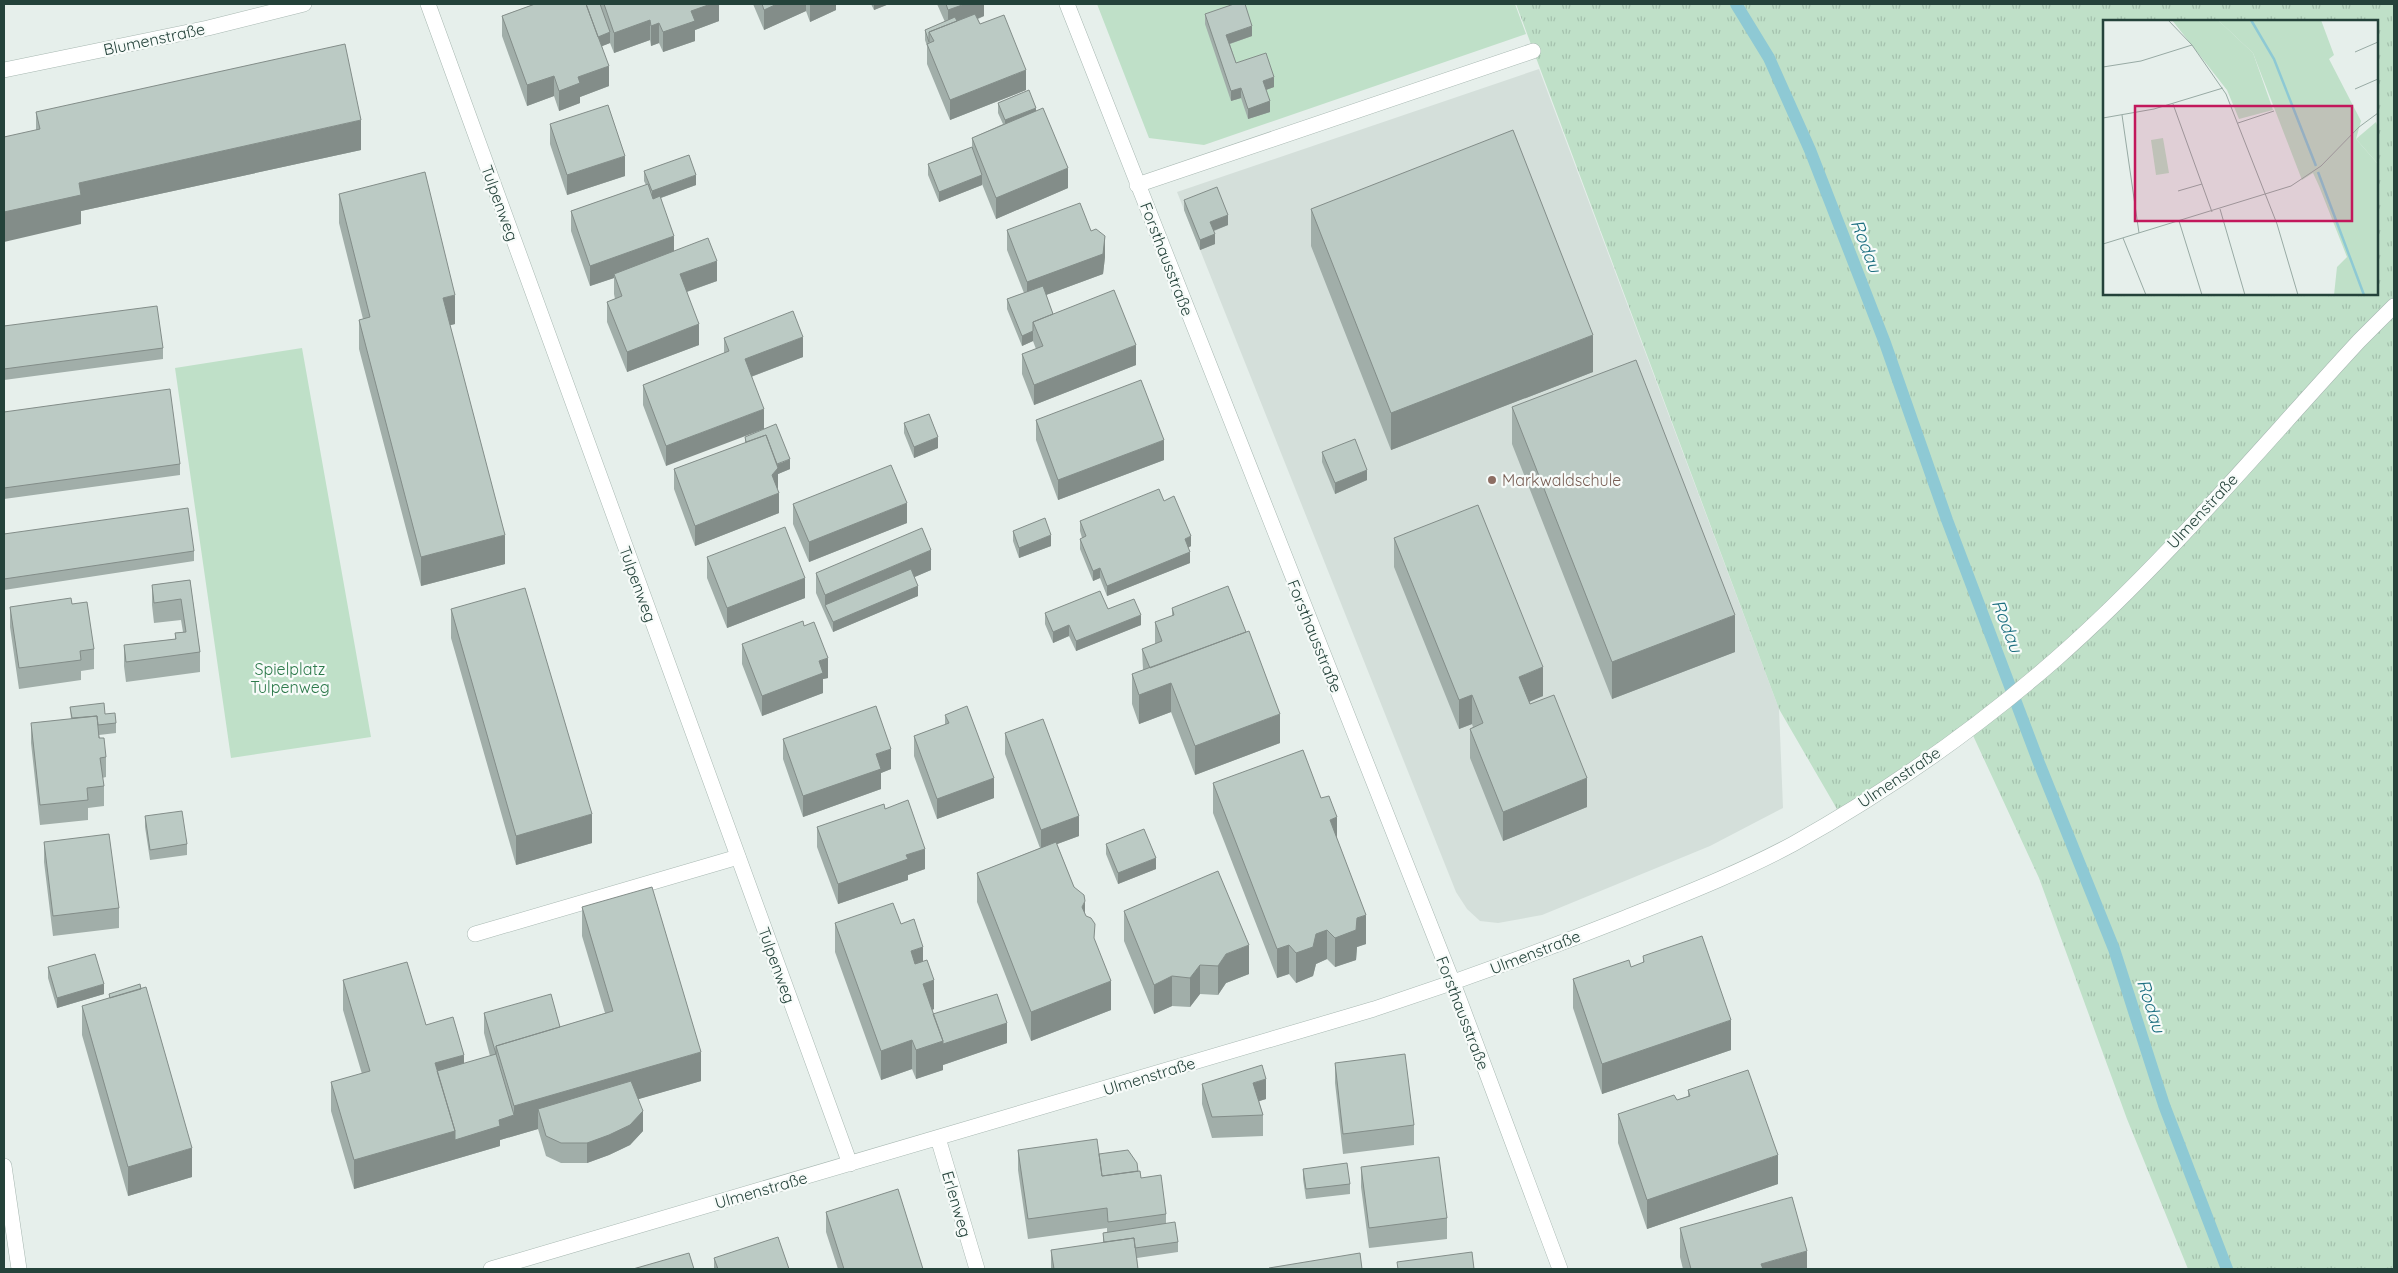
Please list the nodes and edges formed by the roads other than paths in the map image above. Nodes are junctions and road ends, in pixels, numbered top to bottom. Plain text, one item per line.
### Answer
1 (304, 4) edge
2 (428, 4) edge
3 (1067, 4) edge
4 (1533, 51) dead end
5 (4, 70) edge
6 (1138, 185) junction
7 (2394, 306) edge
8 (738, 857) junction
9 (475, 934) dead end
10 (1453, 983) junction
11 (938, 1138) junction
12 (850, 1164) junction
13 (4, 1166) edge
14 (19, 1269) edge
15 (491, 1269) edge
16 (976, 1269) edge
17 (1560, 1269) edge

1 - 5 street, Blumenstraße
2 - 8 street, Tulpenweg
3 - 6 street, Forsthausstraße
4 - 6 street
6 - 10 street, Forsthausstraße
7 - 10 street, Ulmenstraße
8 - 9 street
8 - 12 street, Tulpenweg
10 - 11 street, Ulmenstraße
10 - 17 street, Forsthausstraße
11 - 12 street, Ulmenstraße
11 - 16 street, Erlenweg
12 - 15 street, Ulmenstraße
13 - 14 street

